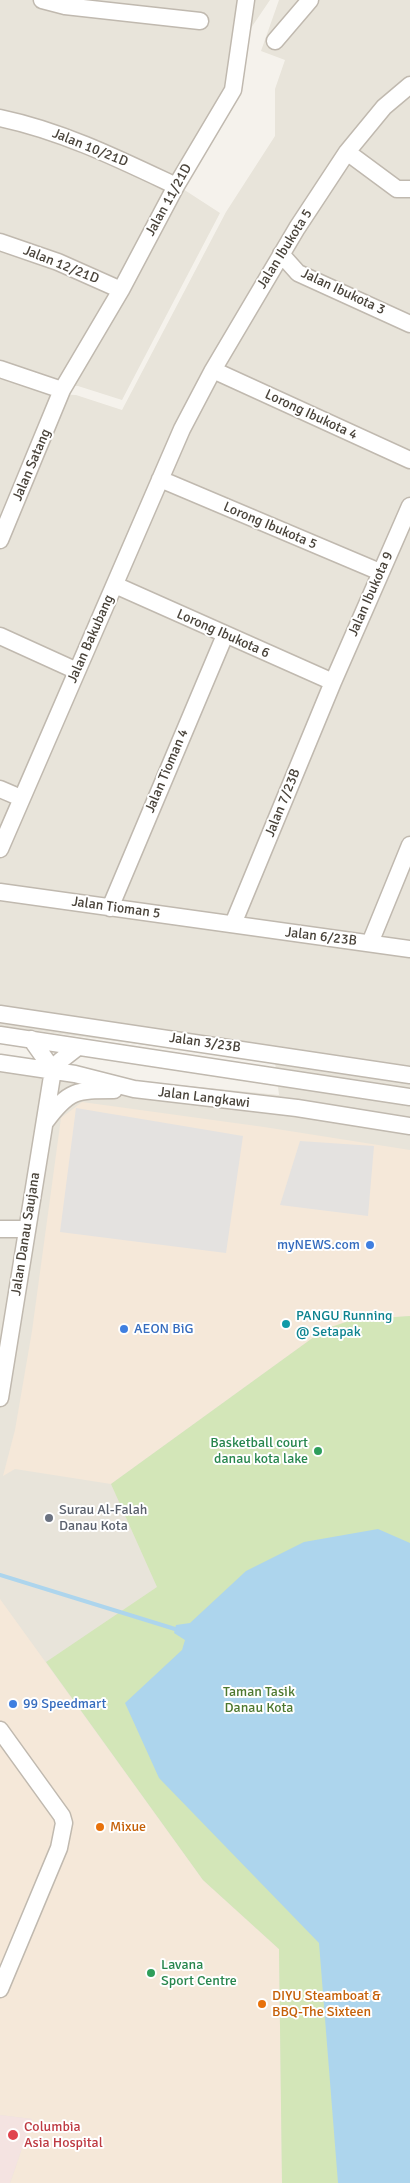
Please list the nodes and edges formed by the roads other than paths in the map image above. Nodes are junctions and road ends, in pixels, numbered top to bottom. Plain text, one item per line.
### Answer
1 (42, 0) edge
2 (246, 0) edge
3 (310, 0) edge
4 (69, 3) edge
5 (200, 21) dead end
6 (275, 41) dead end
7 (410, 85) edge
8 (0, 118) edge
9 (348, 152) junction
10 (176, 186) junction
11 (410, 189) edge
12 (0, 242) edge
13 (281, 254) junction
14 (121, 290) junction
15 (410, 324) edge
16 (0, 370) edge
17 (213, 370) junction
18 (62, 390) junction
19 (182, 429) joint
20 (410, 460) edge
21 (160, 479) junction
22 (7, 505) edge
23 (410, 506) edge
24 (0, 540) edge
25 (380, 572) junction
26 (115, 585) junction
27 (225, 635) junction
28 (0, 636) edge
29 (77, 671) junction
30 (333, 682) junction
31 (0, 789) edge
32 (21, 798) junction
33 (410, 845) edge
34 (0, 849) edge
35 (0, 892) edge
36 (110, 908) junction
37 (233, 924) junction
38 (370, 943) junction
39 (410, 949) edge
40 (0, 1014) edge
41 (0, 1034) edge
42 (31, 1039) junction
43 (78, 1047) junction
44 (0, 1063) edge
45 (53, 1070) junction
46 (410, 1075) edge
47 (134, 1089) junction
48 (410, 1097) edge
49 (44, 1122) junction
50 (410, 1126) edge
51 (0, 1228) edge
52 (26, 1229) junction
53 (0, 1398) edge
54 (0, 1730) edge
55 (0, 1989) edge

1 - 4 street
2 - 10 street, Jalan 11/21D
3 - 6 street
4 - 5 street
7 - 9 street, Jalan Ibukota 5
8 - 10 street, Jalan 10/21D
9 - 11 street
9 - 13 street, Jalan Ibukota 5
10 - 14 street, Jalan 11/21D
12 - 14 street, Jalan 12/21D
13 - 15 street, Jalan Ibukota 3
13 - 17 street, Jalan Ibukota 5
14 - 18 street, Jalan 11/21D
16 - 18 street
17 - 19 street, Jalan Ibukota 5
17 - 20 street, Lorong Ibukota 4
18 - 22 street, Jalan Satang
19 - 21 street, Jalan Bakubang
21 - 25 street, Lorong Ibukota 5
21 - 26 street, Jalan Bakubang
22 - 24 street, Jalan Satang
23 - 25 street, Jalan Ibukota 9
25 - 30 street, Jalan Ibukota 9
26 - 27 street, Lorong Ibukota 6
26 - 29 street, Jalan Bakubang
27 - 30 street, Lorong Ibukota 6
27 - 36 street, Jalan Tioman 4
28 - 29 street
29 - 32 street, Jalan Bakubang
30 - 37 street, Jalan 7/23B
31 - 32 street
32 - 34 street, Jalan Bakubang
33 - 38 street
35 - 36 street, Jalan Tioman 5
36 - 37 street, Jalan Tioman 5
37 - 38 street, Jalan 6/23B
38 - 39 street, Jalan 6/23B
40 - 46 street, Jalan 3/23B
41 - 42 street
42 - 43 street
42 - 45 street
43 - 45 street
43 - 48 street
44 - 45 street, Jalan Langkawi
45 - 47 street, Jalan Langkawi
45 - 49 street, Jalan Danau Saujana
47 - 49 street
47 - 50 street, Jalan Langkawi
49 - 52 street, Jalan Danau Saujana
51 - 52 street
52 - 53 street, Jalan Danau Saujana
54 - 55 street

